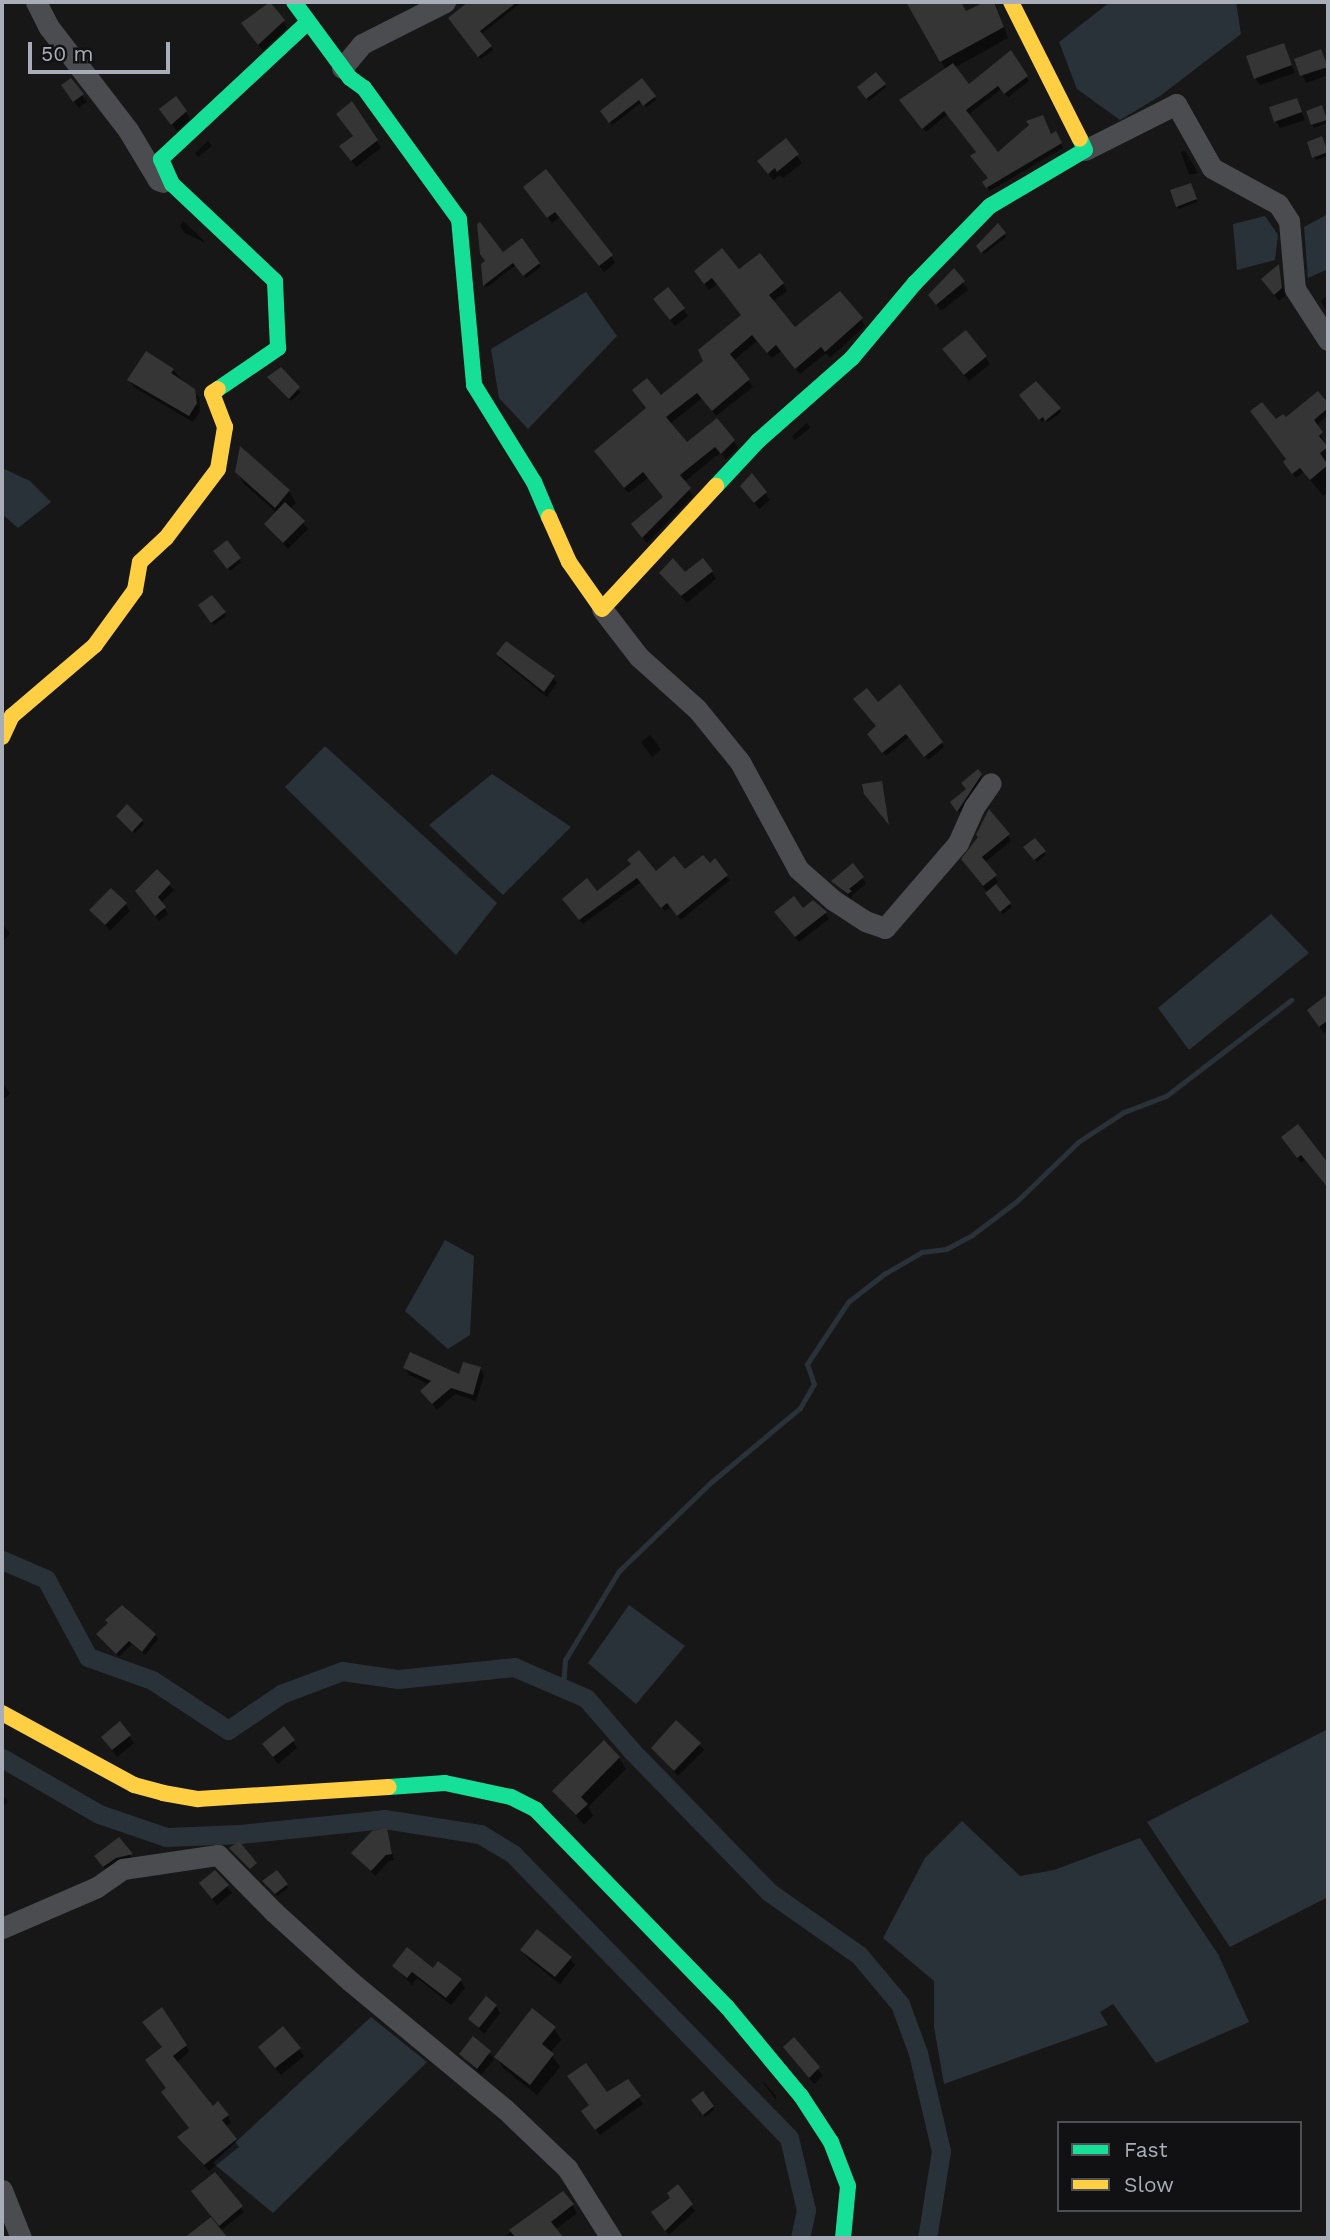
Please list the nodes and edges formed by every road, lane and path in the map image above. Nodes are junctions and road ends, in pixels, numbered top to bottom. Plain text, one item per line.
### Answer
1 (36, 2) edge
2 (294, 2) edge
3 (445, 2) edge
4 (1011, 2) edge
5 (307, 23) junction
6 (342, 68) junction
7 (1085, 150) junction
8 (172, 184) junction
9 (1328, 340) edge
10 (602, 608) junction
11 (2, 737) edge
12 (990, 783) dead end
13 (2, 1713) edge
14 (2, 1928) edge
15 (2, 2190) edge
16 (21, 2238) edge
17 (611, 2238) edge
18 (843, 2238) edge

1 - 8 street
2 - 5 street
3 - 6 street
4 - 7 street
5 - 6 street
5 - 8 street
6 - 10 street
7 - 9 street
7 - 10 street
8 - 11 street
10 - 12 street
13 - 18 street
14 - 17 street
15 - 16 street

